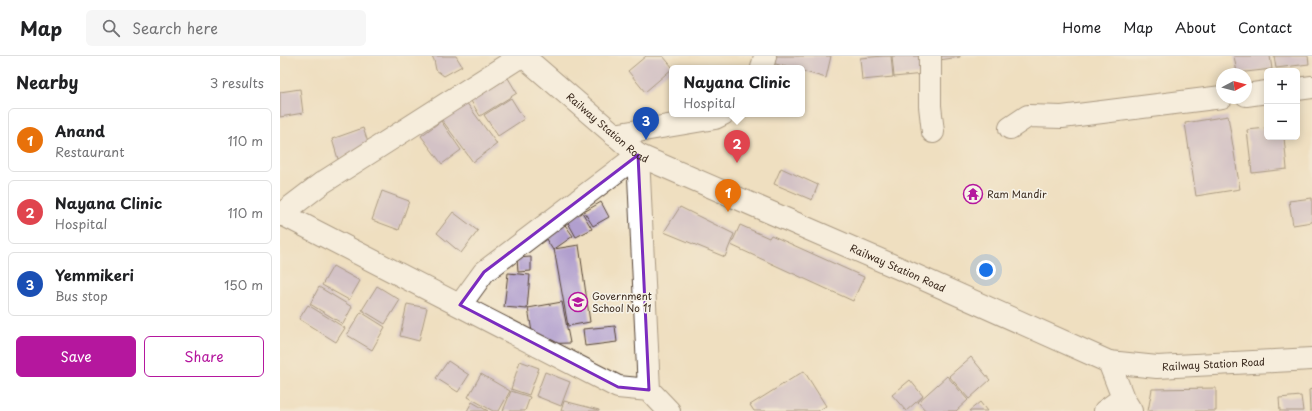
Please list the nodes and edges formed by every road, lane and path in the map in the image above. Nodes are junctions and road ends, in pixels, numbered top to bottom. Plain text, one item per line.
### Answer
1 (522, 56) edge
2 (930, 56) edge
3 (1312, 87) edge
4 (1300, 89) edge
5 (1264, 92) edge
6 (1252, 94) edge
7 (1216, 98) edge
8 (717, 117) edge
9 (1010, 128) dead end
10 (933, 132) dead end
11 (614, 135) junction
12 (638, 155) junction
13 (281, 214) edge
14 (460, 305) junction
15 (1312, 359) edge
16 (1109, 362) junction
17 (649, 390) junction
18 (1127, 404) edge
19 (669, 411) edge
20 (1105, 411) edge

1 - 11 street, Railway Station Road
1 - 13 street
2 - 10 street
3 - 4 street
5 - 6 street
7 - 9 street
8 - 11 street
11 - 12 street, Railway Station Road
12 - 14 street
12 - 16 street, Railway Station Road
12 - 17 street
13 - 14 street
14 - 17 street
15 - 16 street, Railway Station Road
16 - 18 street
17 - 19 street
18 - 20 street

